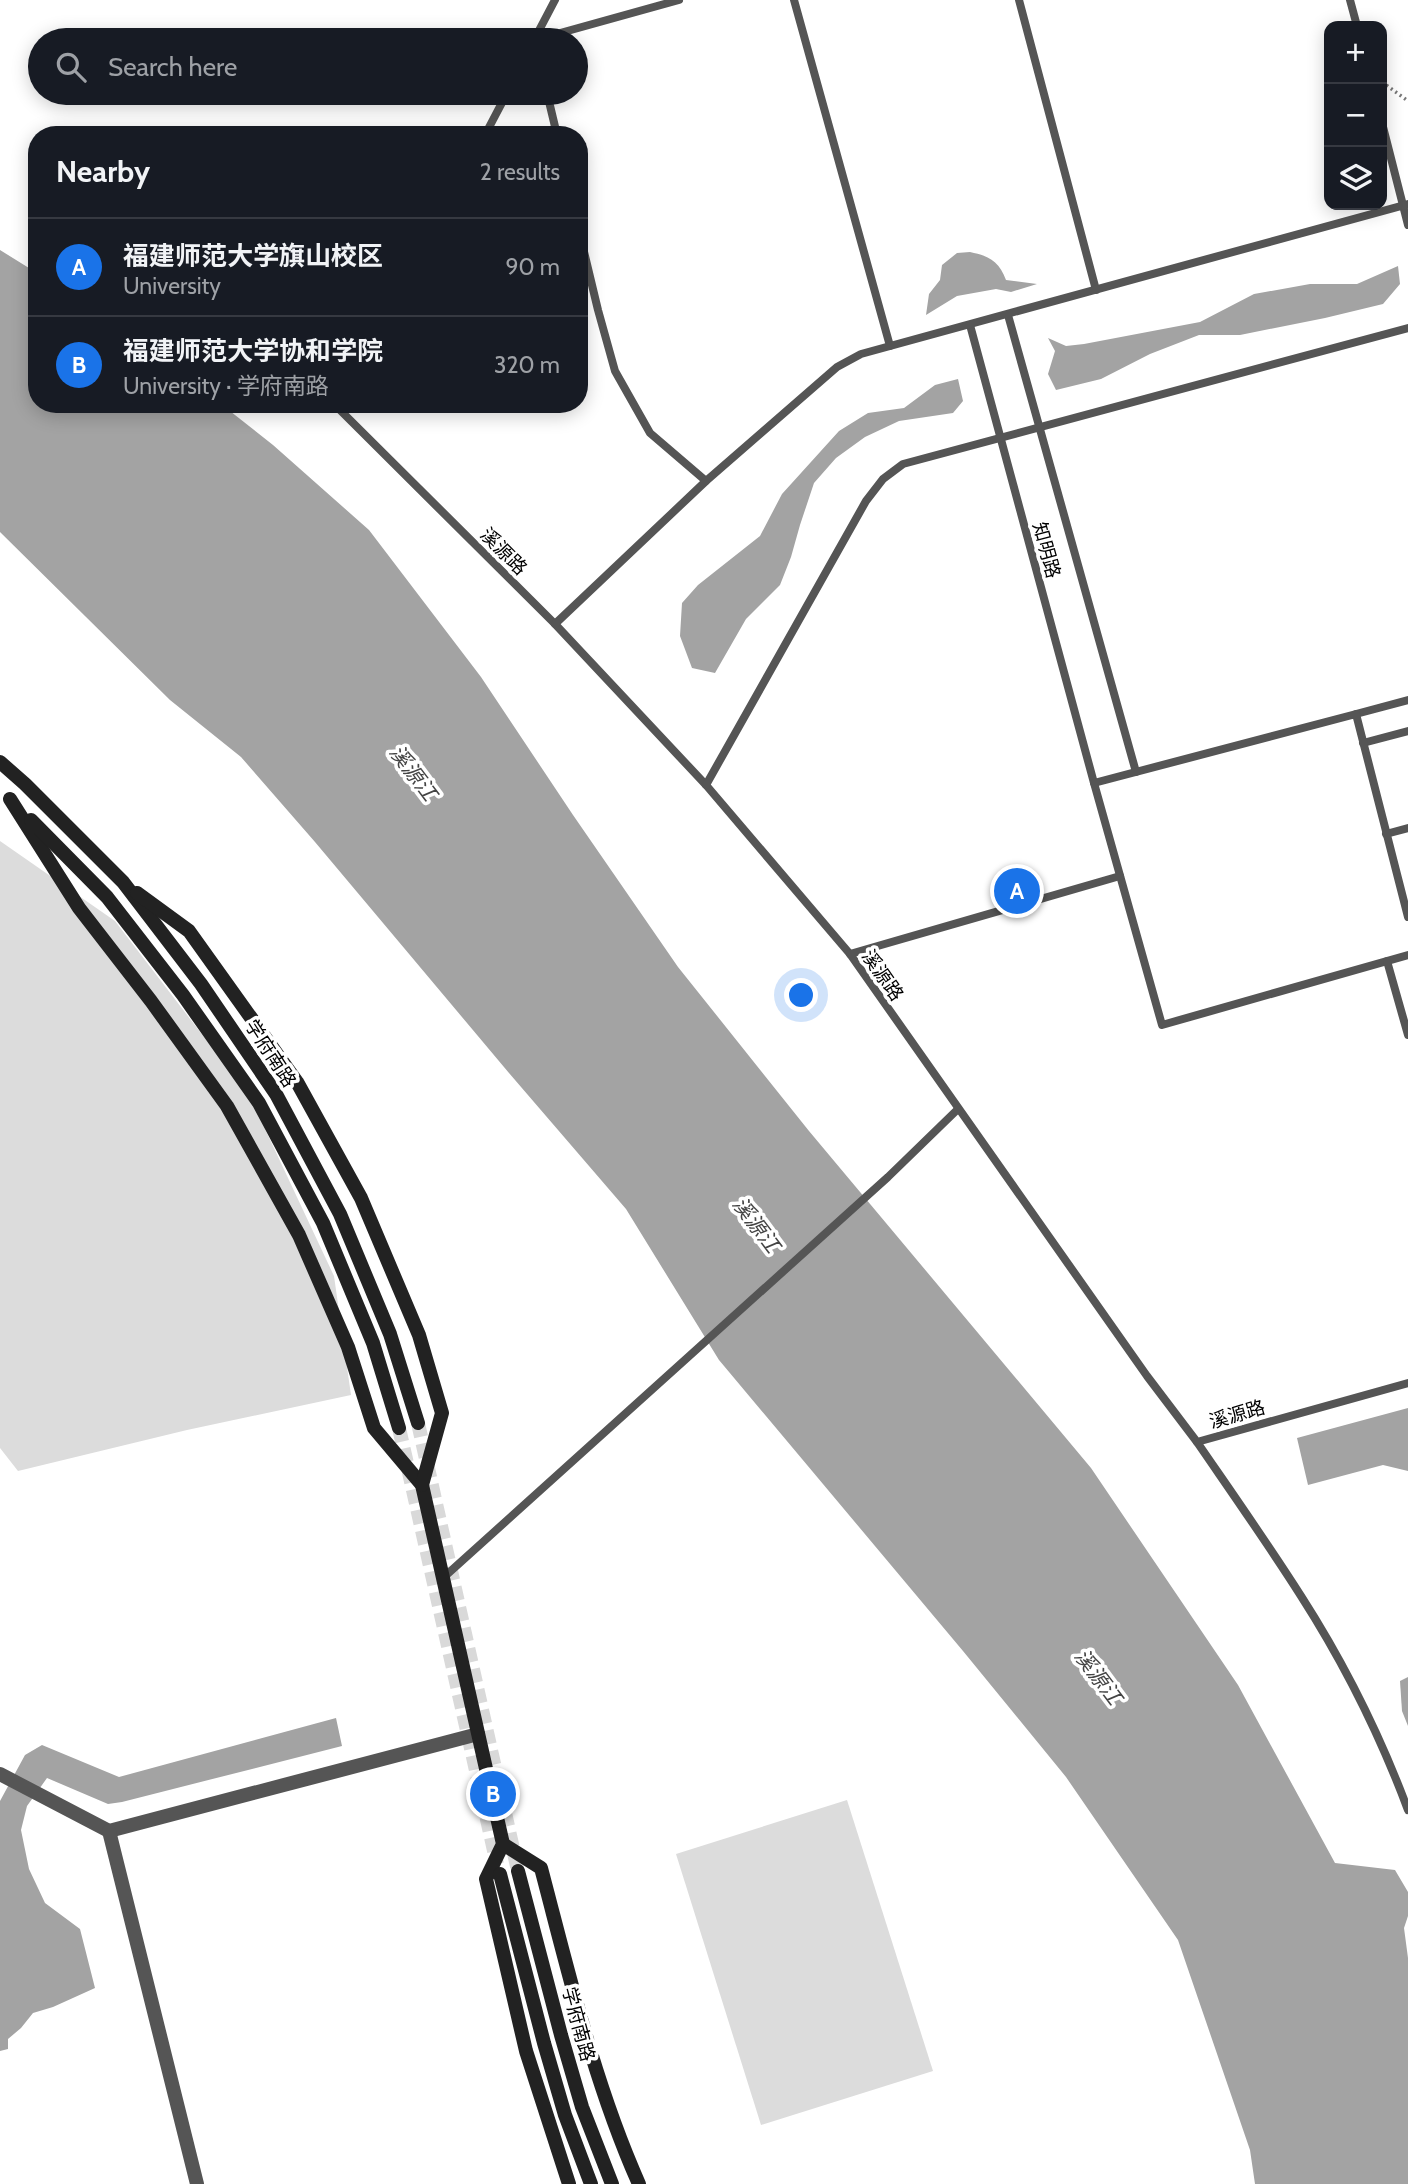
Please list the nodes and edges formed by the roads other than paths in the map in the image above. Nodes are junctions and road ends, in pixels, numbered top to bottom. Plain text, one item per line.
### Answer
1 (555, 0) edge
2 (679, 0) edge
3 (794, 0) edge
4 (1019, 0) edge
5 (1350, 0) edge
6 (1356, 21) edge
7 (541, 28) edge
8 (578, 28) edge
9 (501, 105) edge
10 (550, 105) edge
11 (490, 126) edge
12 (555, 126) edge
13 (1387, 141) edge
14 (1405, 205) edge
15 (1408, 225) edge
16 (588, 268) edge
17 (1096, 290) junction
18 (1008, 315) junction
19 (970, 325) junction
20 (1408, 328) edge
21 (890, 346) junction
22 (348, 413) edge
23 (1040, 427) junction
24 (1001, 437) junction
25 (706, 481) junction
26 (555, 624) junction
27 (1408, 700) edge
28 (1356, 714) junction
29 (1408, 731) edge
30 (1363, 743) junction
31 (0, 762) edge
32 (1136, 772) junction
33 (1094, 783) junction
34 (706, 785) junction
35 (5, 794) edge
36 (1408, 828) edge
37 (1386, 834) junction
38 (1120, 876) junction
39 (122, 882) junction
40 (1408, 918) edge
41 (850, 954) junction
42 (1408, 956) edge
43 (1387, 961) junction
44 (1408, 1035) edge
45 (958, 1110) junction
46 (1408, 1383) edge
47 (418, 1423) tunnel mouth
48 (399, 1428) tunnel mouth
49 (1197, 1442) junction
50 (422, 1485) junction
51 (443, 1578) junction
52 (478, 1734) junction
53 (0, 1774) edge
54 (1408, 1810) edge
55 (109, 1831) junction
56 (503, 1843) junction
57 (518, 1871) tunnel mouth
58 (500, 1874) tunnel mouth
59 (197, 2184) edge
60 (569, 2184) edge
61 (591, 2184) edge
62 (612, 2184) edge
63 (639, 2184) edge

1 - 7 lane
2 - 8 lane
3 - 21 lane
4 - 17 lane
5 - 6 lane
9 - 11 lane
10 - 12 lane
13 - 14 lane
14 - 15 lane
14 - 17 lane
16 - 25 lane
17 - 18 lane
18 - 19 lane
18 - 23 lane, 知明路
19 - 21 lane
19 - 24 lane, 知明路
20 - 23 lane
21 - 25 lane
22 - 26 lane, 溪源路
23 - 24 lane
23 - 32 lane, 知明路
24 - 33 lane, 知明路
24 - 34 lane
25 - 26 lane
26 - 34 lane, 溪源路
27 - 28 lane
28 - 30 lane
28 - 32 lane
29 - 30 lane
30 - 37 lane
31 - 39 main road, 学府南路
32 - 33 lane
33 - 38 lane, 知明路
34 - 41 lane, 溪源路
35 - 48 main road, 学府南路
35 - 50 main road
36 - 37 lane
37 - 40 lane
38 - 41 lane
38 - 43 lane, 知明路
39 - 47 main road, 学府南路
39 - 50 main road
41 - 45 lane, 溪源路
42 - 43 lane
43 - 44 lane
45 - 49 lane, 溪源路
45 - 51 lane
46 - 49 lane, 溪源路
49 - 54 lane
50 - 51 main road
51 - 52 main road
52 - 55 street
52 - 56 main road
53 - 55 street
55 - 59 street
56 - 60 main road
56 - 63 main road
57 - 62 main road, 学府南路
58 - 61 main road, 学府南路

